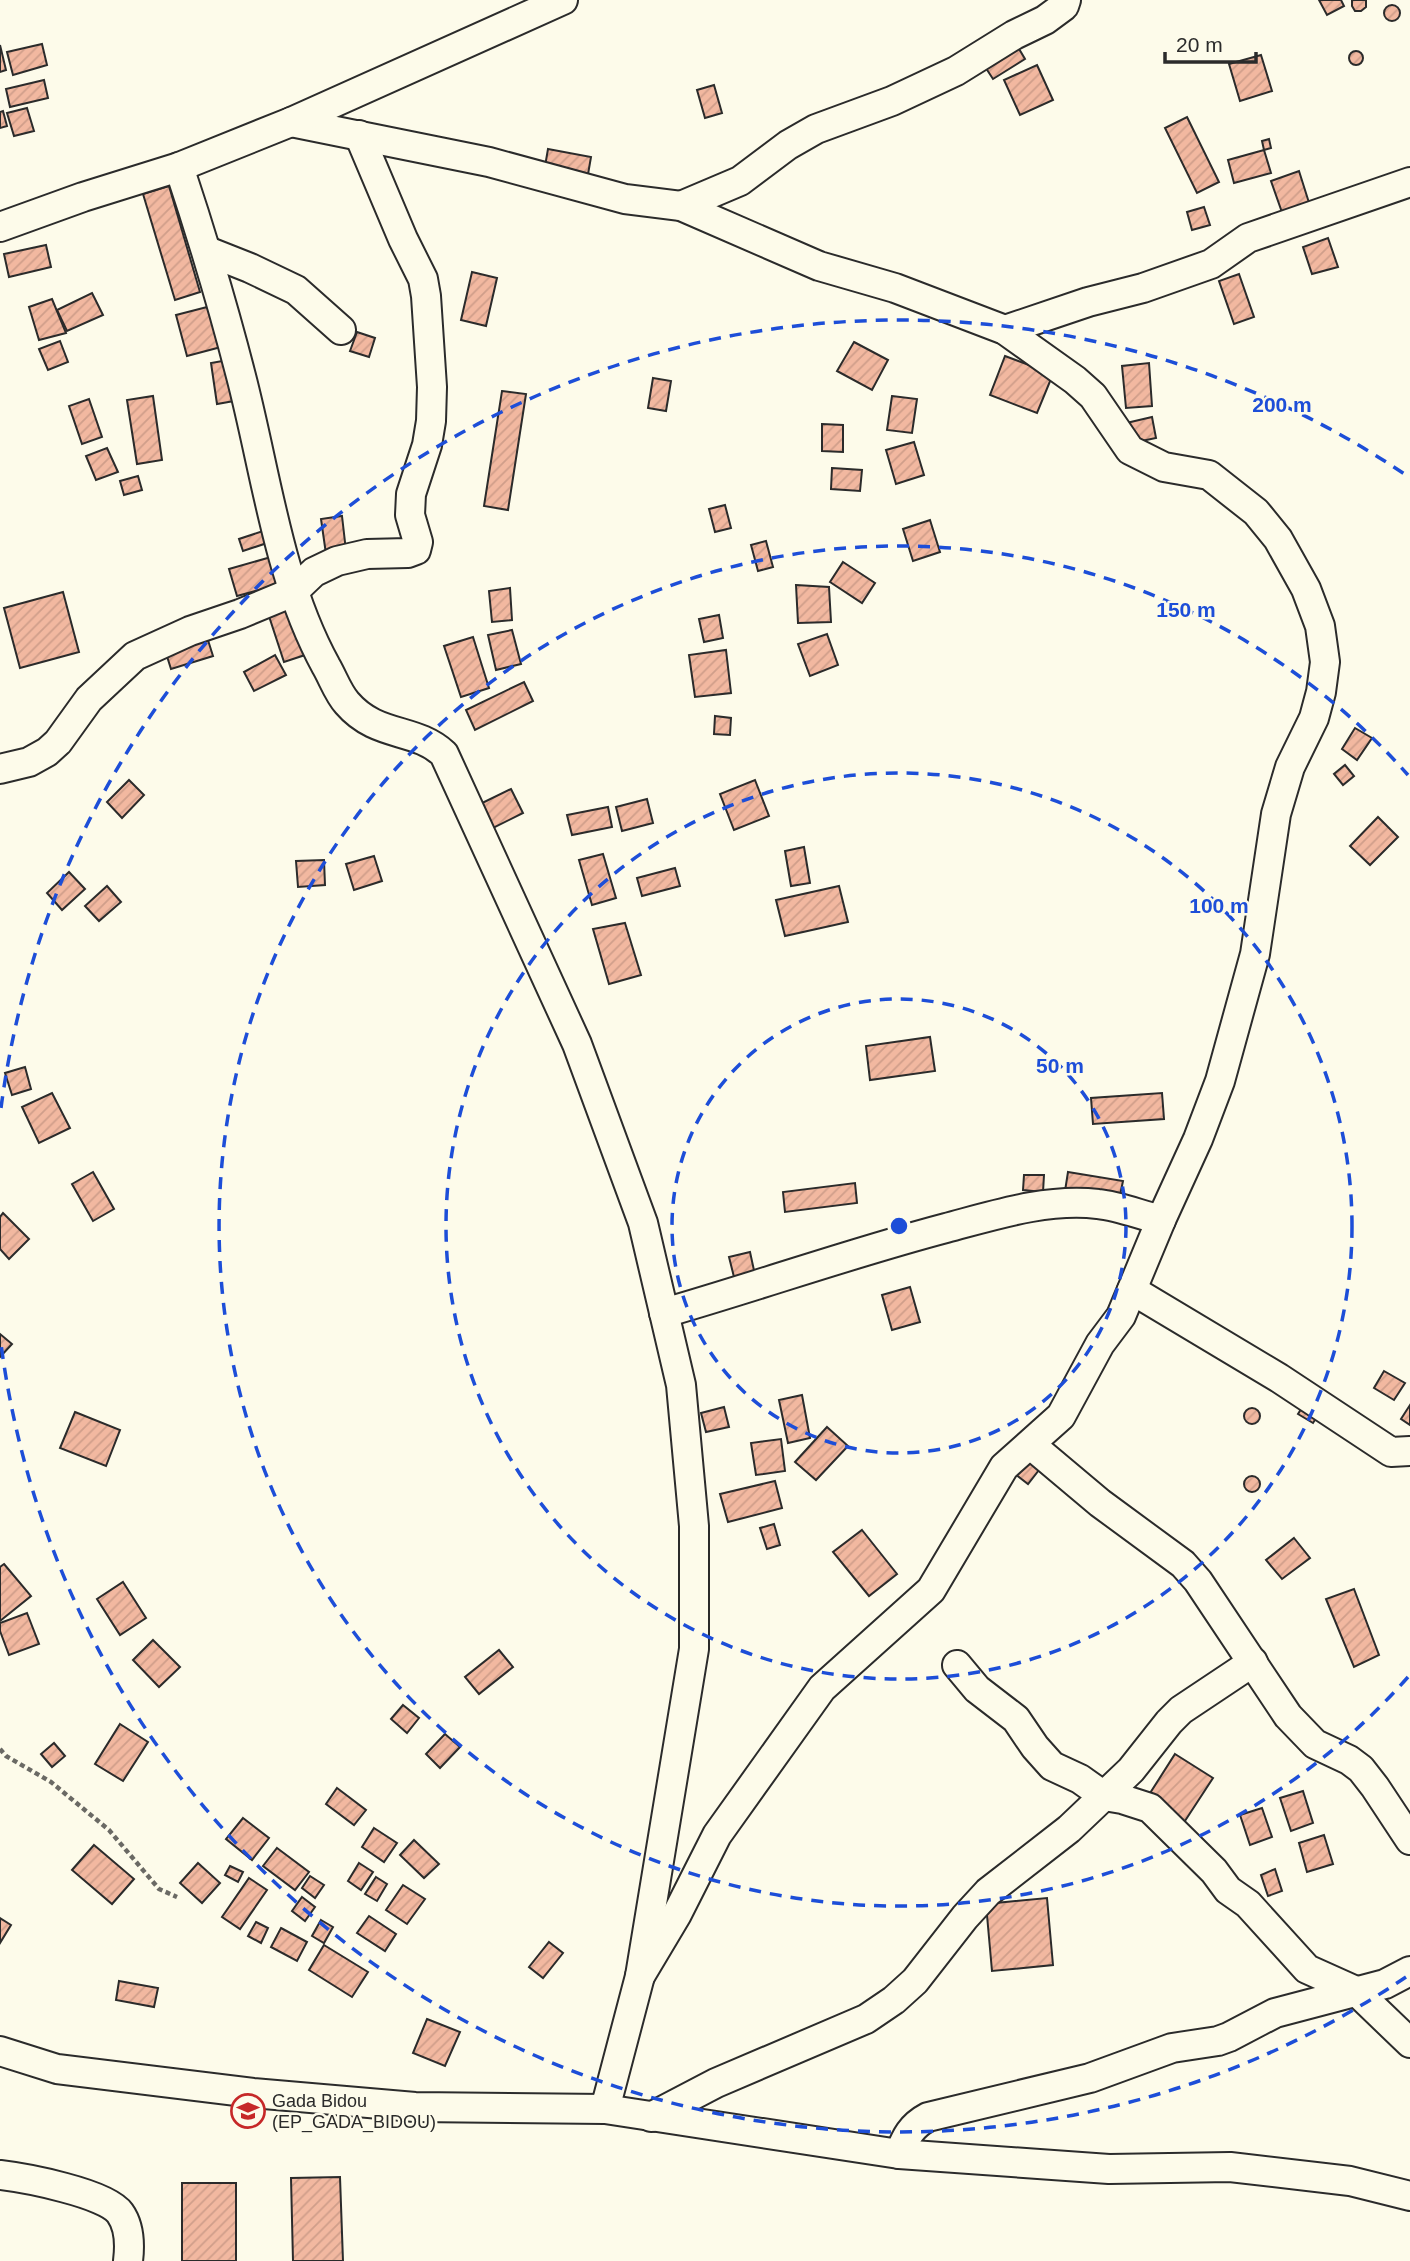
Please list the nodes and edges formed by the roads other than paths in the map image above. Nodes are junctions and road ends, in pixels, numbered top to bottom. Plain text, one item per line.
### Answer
1 (563, 0) edge
2 (1066, 0) edge
3 (291, 122) junction
4 (359, 135) junction
5 (179, 167) junction
6 (1410, 182) edge
7 (681, 206) junction
8 (0, 227) edge
9 (206, 251) junction
10 (341, 330) dead end
11 (1005, 330) junction
12 (293, 592) junction
13 (0, 769) edge
14 (1161, 1220) junction
15 (1132, 1290) junction
16 (664, 1313) junction
17 (1031, 1445) junction
18 (1410, 1451) edge
19 (1253, 1662) junction
20 (957, 1665) dead end
21 (1104, 1796) junction
22 (1410, 1840) edge
23 (1410, 1971) edge
24 (640, 1976) junction
25 (1356, 1992) junction
26 (1410, 2043) edge
27 (0, 2051) edge
28 (605, 2109) junction
29 (650, 2117) junction
30 (899, 2154) junction
31 (0, 2175) edge
32 (1410, 2196) edge
33 (128, 2261) edge

1 - 3 street
2 - 7 street
3 - 4 street
3 - 5 street
4 - 7 street
4 - 12 street
5 - 8 street
5 - 9 street
6 - 11 street
7 - 11 street
9 - 10 street
9 - 12 street
11 - 14 street
12 - 13 street
12 - 16 street
14 - 15 street
14 - 16 street
15 - 17 street
15 - 18 street
16 - 24 street
17 - 19 street
17 - 24 street
19 - 21 street
19 - 22 street
20 - 21 street
21 - 25 street
21 - 29 street
23 - 25 street
24 - 28 street
25 - 26 street
25 - 30 street
27 - 28 street
28 - 29 street
29 - 30 street
30 - 32 street
31 - 33 street

